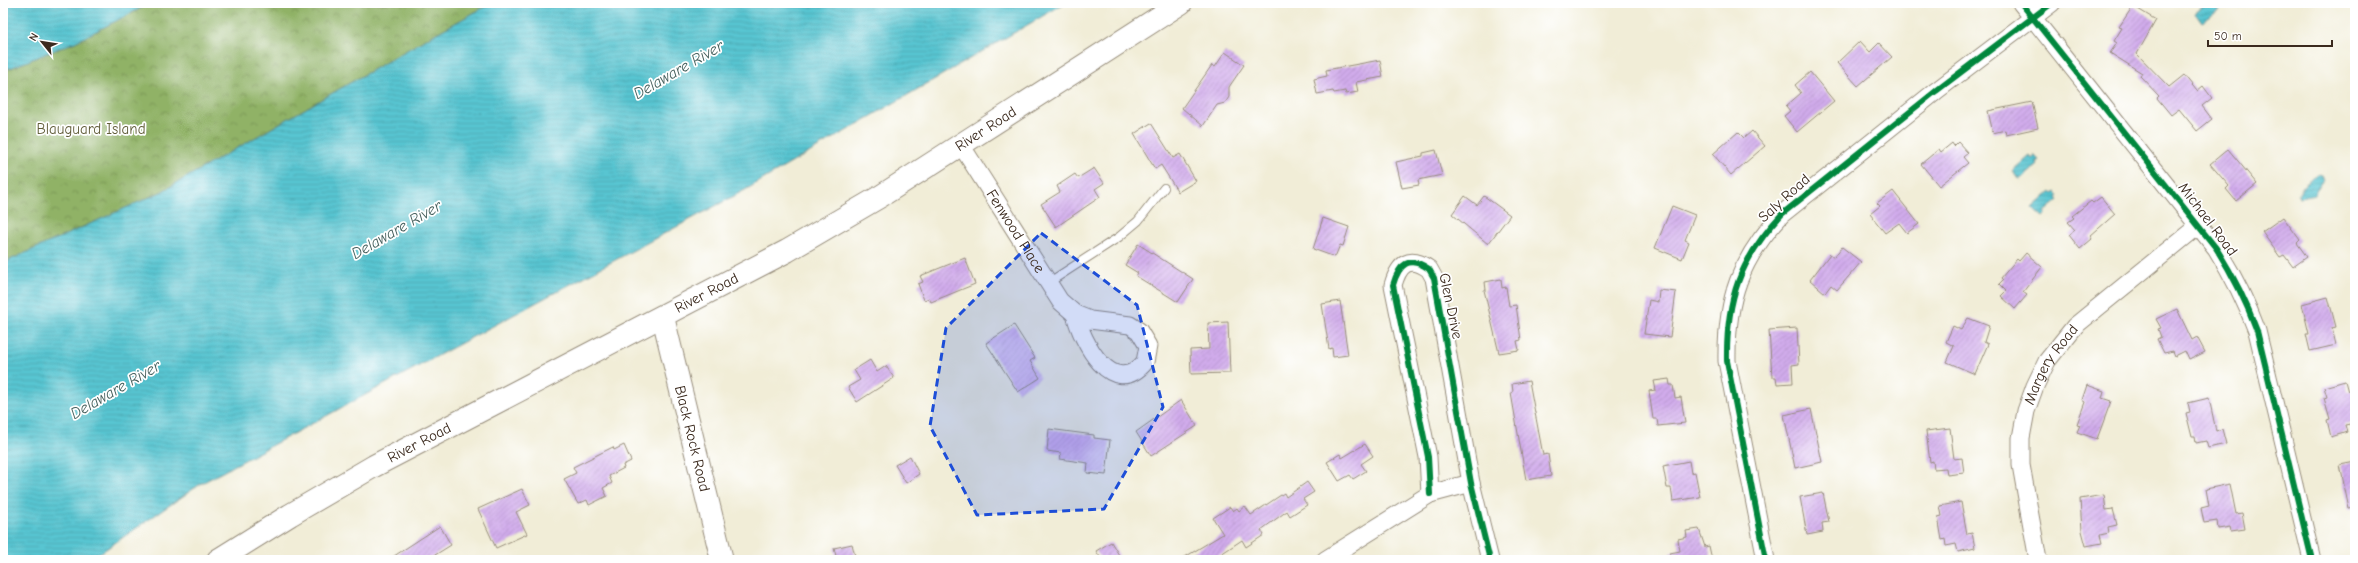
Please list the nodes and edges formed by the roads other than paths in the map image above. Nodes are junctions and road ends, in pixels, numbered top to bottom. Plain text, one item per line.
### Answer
1 (1181, 3) edge
2 (2021, 3) edge
3 (2052, 3) edge
4 (2033, 17) junction
5 (961, 145) junction
6 (1164, 188) dead end
7 (2198, 226) junction
8 (1048, 283) junction
9 (1075, 314) dead end
10 (663, 317) junction
11 (1471, 483) junction
12 (1430, 494) junction
13 (218, 560) edge
14 (722, 560) edge
15 (1325, 560) edge
16 (1490, 560) edge
17 (1766, 560) edge
18 (2038, 560) edge
19 (2312, 560) edge

1 - 5 main road, River Road
2 - 4 street, Michael Road
3 - 4 street, Saly Road
4 - 7 street, Michael Road
4 - 17 street, Saly Road
5 - 8 street, Fenwood Place
5 - 10 main road, River Road
6 - 8 lane
7 - 18 street, Margery Road
7 - 19 street, Michael Road
8 - 9 street, Fenwood Place
10 - 13 main road, River Road
10 - 14 main road, Black Rock Road
11 - 12 street
11 - 12 street, Glen Drive
11 - 16 street, Glen Drive
12 - 15 street

